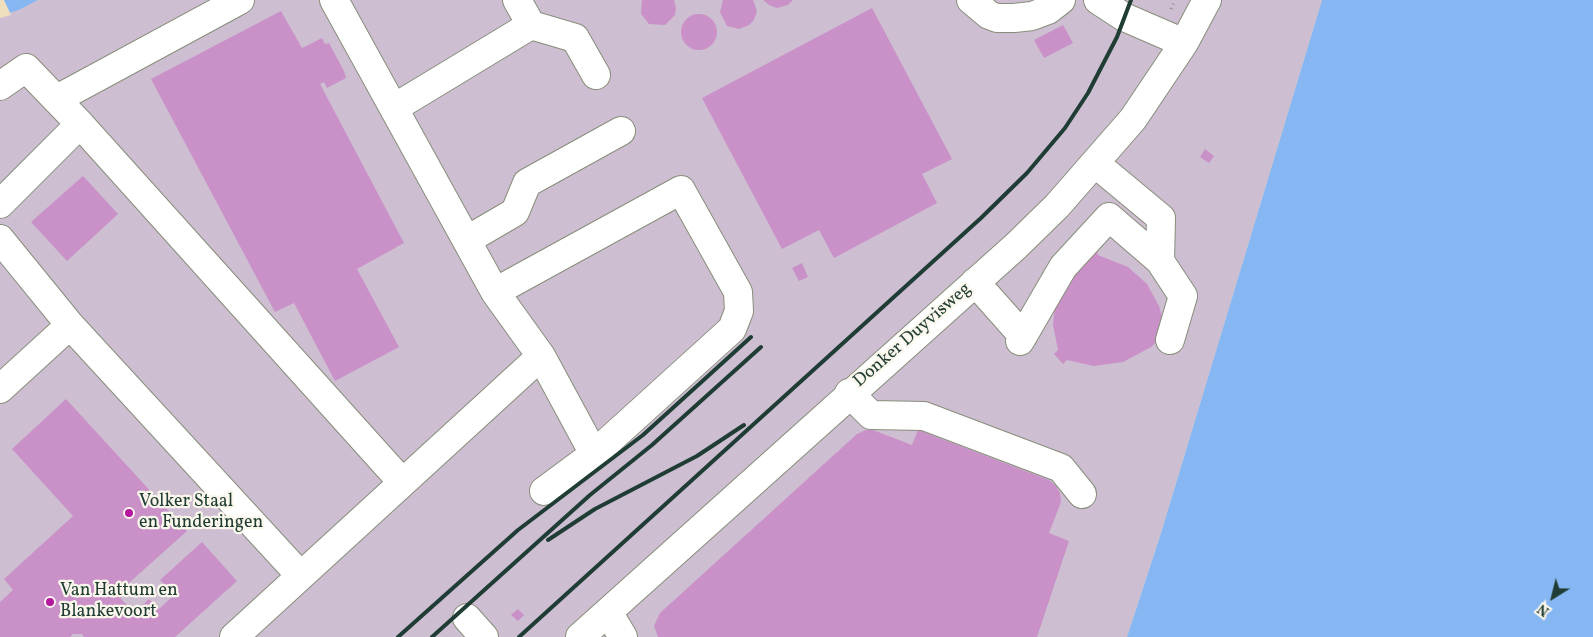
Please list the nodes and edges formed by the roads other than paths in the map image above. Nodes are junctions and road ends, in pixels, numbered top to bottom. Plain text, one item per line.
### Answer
1 (240, 0) edge
2 (334, 0) edge
3 (517, 0) edge
4 (970, 0) edge
5 (1061, 0) edge
6 (1098, 0) edge
7 (1207, 0) edge
8 (531, 25) junction
9 (1184, 43) junction
10 (596, 75) dead end
11 (0, 86) edge
12 (57, 99) junction
13 (394, 108) junction
14 (80, 124) junction
15 (621, 131) dead end
16 (1096, 164) junction
17 (0, 204) edge
18 (0, 239) edge
19 (467, 240) junction
20 (1160, 261) junction
21 (975, 282) junction
22 (496, 292) junction
23 (70, 325) junction
24 (1170, 340) dead end
25 (541, 356) junction
26 (0, 390) edge
27 (849, 393) junction
28 (594, 454) junction
29 (402, 482) junction
30 (544, 490) dead end
31 (1082, 494) dead end
32 (300, 575) junction
33 (608, 612) junction
34 (234, 637) edge
35 (580, 637) edge
36 (623, 637) edge

1 - 12 street
2 - 13 street
3 - 8 street
4 - 5 street
6 - 9 street
7 - 9 street, Donker Duyvisweg
8 - 10 street
8 - 13 street
9 - 16 street, Donker Duyvisweg
11 - 12 street
12 - 14 street
13 - 19 street
14 - 17 street
14 - 29 street
15 - 19 street
16 - 20 street
16 - 21 street, Donker Duyvisweg
18 - 23 street
19 - 22 street
20 - 21 street
20 - 24 street
21 - 27 street, Donker Duyvisweg
22 - 25 street
22 - 28 street
23 - 26 street
23 - 32 street
25 - 28 street
25 - 29 street
27 - 31 street
27 - 33 street, Donker Duyvisweg
28 - 30 street
29 - 32 street
32 - 34 street
33 - 35 street, Donker Duyvisweg
33 - 36 street

